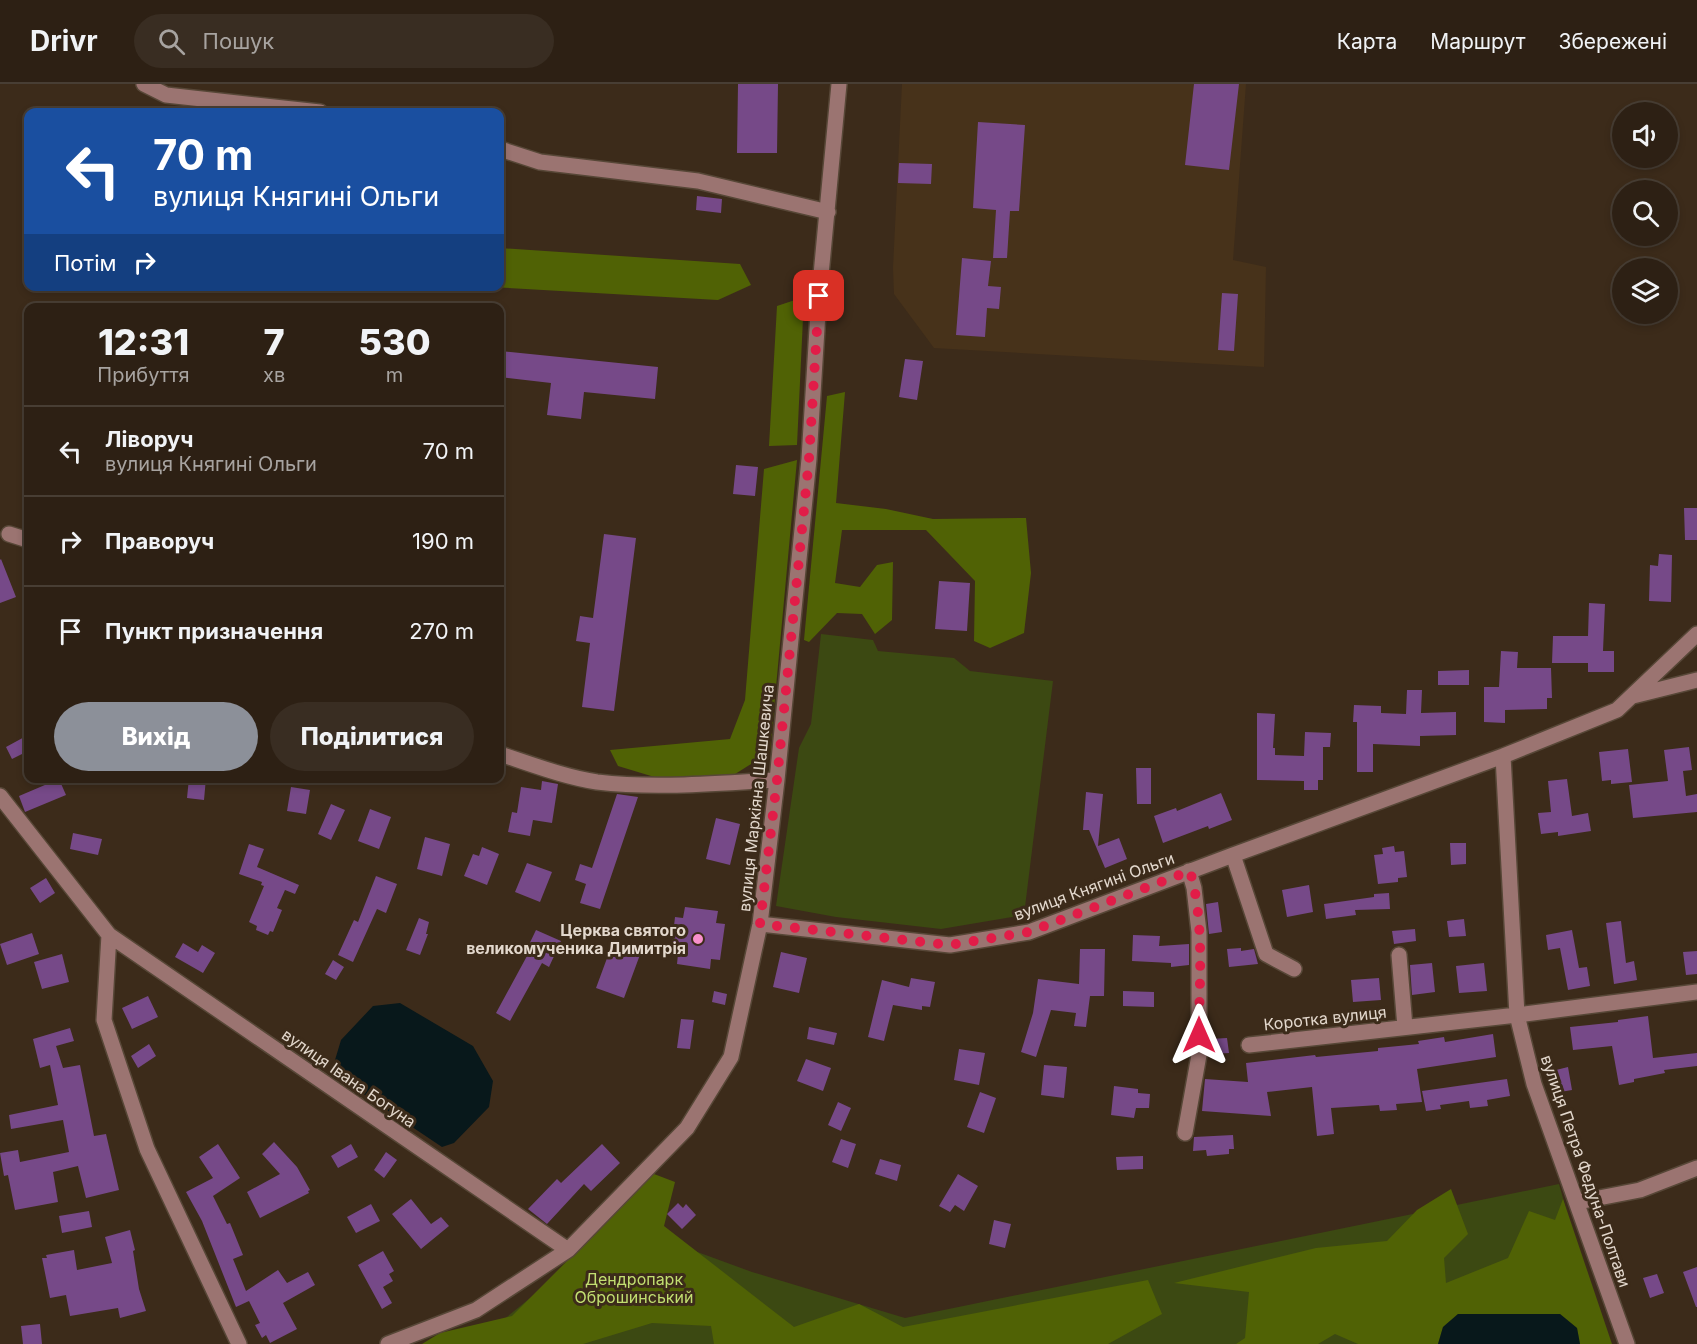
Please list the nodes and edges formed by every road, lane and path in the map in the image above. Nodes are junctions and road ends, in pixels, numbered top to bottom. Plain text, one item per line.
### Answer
1 (144, 84) edge
2 (838, 84) edge
3 (284, 108) edge
4 (504, 150) edge
5 (828, 212) junction
6 (9, 534) dead end
7 (24, 539) edge
8 (1697, 634) edge
9 (1697, 681) edge
10 (1632, 696) junction
11 (504, 755) edge
12 (1503, 756) junction
13 (777, 780) junction
14 (0, 796) edge
15 (1233, 855) junction
16 (1190, 871) junction
17 (760, 924) junction
18 (110, 935) junction
19 (1399, 955) dead end
20 (1294, 969) dead end
21 (1697, 992) edge
22 (1517, 1015) junction
23 (1405, 1028) junction
24 (1249, 1045) dead end
25 (1185, 1133) dead end
26 (1697, 1168) edge
27 (1578, 1202) junction
28 (568, 1250) junction
29 (239, 1344) edge
30 (388, 1344) edge
31 (1627, 1344) edge

1 - 3 street
2 - 5 street, вулиця Маркіяна Шашкевича
4 - 5 street
5 - 13 street, вулиця Маркіяна Шашкевича
6 - 7 street
8 - 10 street, вулиця Княгині Ольги
9 - 10 street, вулиця Княгині Ольги
10 - 12 street, вулиця Княгині Ольги
11 - 13 street
12 - 15 street, вулиця Княгині Ольги
12 - 22 street, вулиця Петра Федуна-Полтави
13 - 17 street, вулиця Маркіяна Шашкевича
14 - 18 street, вулиця Івана Богуна
15 - 16 street, вулиця Княгині Ольги
15 - 20 street
16 - 17 street, вулиця Княгині Ольги
16 - 25 street, вулиця Княгині Ольги
17 - 28 street, вулиця Маркіяна Шашкевича
18 - 28 street, вулиця Івана Богуна
18 - 29 street
19 - 23 street, Коротка вулиця
21 - 22 street, Коротка вулиця
22 - 23 street, Коротка вулиця
22 - 27 street, вулиця Петра Федуна-Полтави
23 - 24 street, Коротка вулиця
26 - 27 street
27 - 31 street, вулиця Петра Федуна-Полтави
28 - 30 street, вулиця Маркіяна Шашкевича

